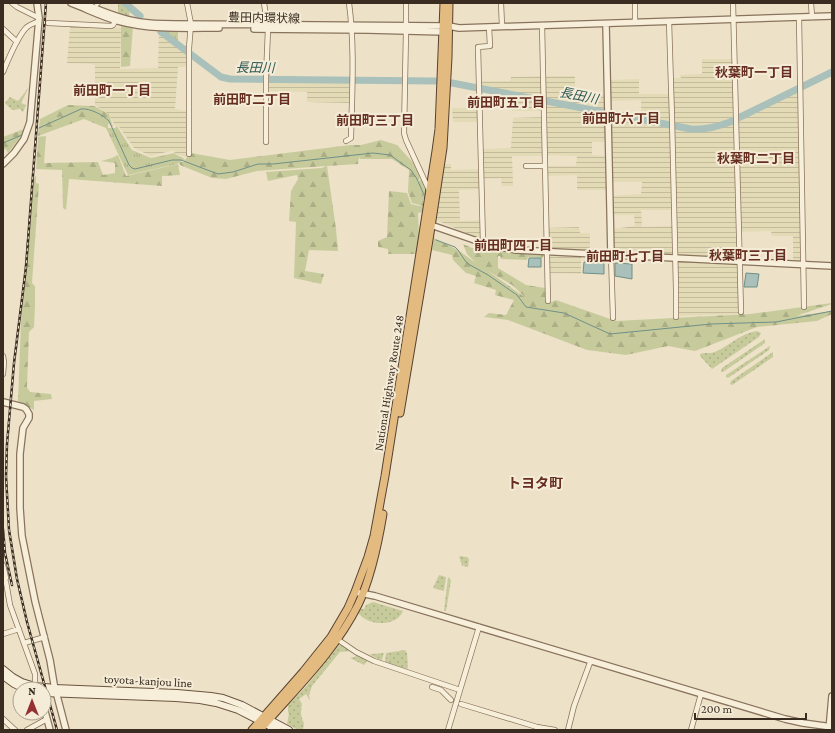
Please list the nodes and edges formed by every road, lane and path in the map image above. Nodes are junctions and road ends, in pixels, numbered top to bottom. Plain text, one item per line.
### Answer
1 (12, 3) edge
2 (38, 3) edge
3 (72, 3) edge
4 (83, 3) edge
5 (188, 3) edge
6 (264, 3) edge
7 (349, 3) edge
8 (406, 3) edge
9 (444, 3) edge
10 (449, 3) edge
11 (501, 3) edge
12 (635, 3) edge
13 (734, 3) edge
14 (811, 3) edge
15 (832, 16) edge
16 (798, 17) junction
17 (812, 17) junction
18 (734, 19) junction
19 (39, 20) junction
20 (116, 20) junction
21 (669, 21) junction
22 (635, 22) junction
23 (48, 24) dead end
24 (606, 24) junction
25 (542, 25) junction
26 (190, 26) junction
27 (502, 26) junction
28 (268, 27) junction
29 (489, 27) junction
30 (352, 28) junction
31 (406, 28) junction
32 (3, 29) edge
33 (446, 29) junction
34 (17, 42) junction
35 (3, 71) edge
36 (346, 141) dead end
37 (266, 142) dead end
38 (189, 154) dead end
39 (3, 164) edge
40 (526, 166) dead end
41 (545, 166) junction
42 (430, 192) junction
43 (428, 224) junction
44 (483, 243) junction
45 (547, 252) junction
46 (611, 255) junction
47 (675, 258) junction
48 (740, 262) junction
49 (804, 265) junction
50 (832, 266) edge
51 (548, 301) dead end
52 (804, 307) dead end
53 (741, 312) dead end
54 (676, 317) dead end
55 (613, 318) dead end
56 (3, 356) edge
57 (3, 374) edge
58 (3, 402) edge
59 (3, 565) edge
60 (4, 581) edge
61 (355, 592) junction
62 (363, 593) junction
63 (479, 627) junction
64 (19, 629) junction
65 (3, 634) edge
66 (45, 637) junction
67 (337, 639) junction
68 (24, 644) junction
69 (591, 660) junction
70 (3, 669) edge
71 (3, 676) edge
72 (20, 681) edge
73 (35, 681) edge
74 (12, 683) edge
75 (432, 687) dead end
76 (52, 689) edge
77 (56, 690) junction
78 (460, 690) junction
79 (52, 691) edge
80 (700, 694) junction
81 (832, 696) edge
82 (451, 700) dead end
83 (461, 704) dead end
84 (3, 719) edge
85 (264, 720) junction
86 (43, 721) edge
87 (830, 728) edge
88 (15, 730) edge
89 (27, 730) edge
90 (64, 730) edge
91 (252, 730) edge
92 (260, 730) edge
93 (277, 730) edge
94 (289, 730) edge
95 (448, 730) edge
96 (555, 730) edge
97 (568, 730) edge
98 (691, 730) edge

1 - 19 street
2 - 19 street
3 - 20 street, 豊田内環状線
4 - 26 street, 豊田内環状線
5 - 26 street
6 - 28 street
7 - 30 street
8 - 31 street
9 - 33 highway, National Highway Route 248
10 - 33 highway, National Highway Route 248
11 - 27 street
12 - 22 street
13 - 18 street
14 - 17 street
15 - 17 street, 豊田内環状線
16 - 17 street, 豊田内環状線
16 - 18 street, 豊田内環状線
16 - 49 street
18 - 21 street, 豊田内環状線
18 - 48 street
19 - 34 street
19 - 39 street
20 - 23 street
20 - 26 street, 豊田内環状線
21 - 22 street, 豊田内環状線
21 - 47 street
22 - 24 street, 豊田内環状線
24 - 25 street, 豊田内環状線
24 - 46 street
25 - 27 street, 豊田内環状線
25 - 41 street
26 - 28 street, 豊田内環状線
26 - 38 street
27 - 29 street, 豊田内環状線
28 - 30 street, 豊田内環状線
28 - 37 street
29 - 33 street, 豊田内環状線
29 - 44 street
30 - 31 street, 豊田内環状線
30 - 36 street
31 - 33 street, 豊田内環状線
31 - 42 street
32 - 34 street
33 - 42 highway, National Highway Route 248
33 - 43 highway, National Highway Route 248
34 - 35 street
40 - 41 street
41 - 45 street
42 - 43 highway, National Highway Route 248
43 - 44 street
43 - 61 highway, National Highway Route 248
43 - 62 highway, National Highway Route 248
44 - 45 street
45 - 46 street
45 - 51 street
46 - 47 street
46 - 55 street
47 - 48 street
47 - 54 street
48 - 49 street
48 - 53 street
49 - 50 street
49 - 52 street
56 - 57 street
58 - 66 street
59 - 60 street
60 - 64 street
61 - 62 street
61 - 85 highway, National Highway Route 248
62 - 63 street
62 - 67 highway, National Highway Route 248
63 - 69 street
63 - 78 street
64 - 65 street
64 - 68 street
66 - 68 street
66 - 77 street
67 - 78 street
67 - 85 highway, National Highway Route 248
68 - 73 street
69 - 80 street
69 - 97 street
70 - 72 main road, toyota-kanjou line
71 - 74 main road
75 - 82 street
76 - 77 main road, toyota-kanjou line
77 - 79 main road, toyota-kanjou line
77 - 85 main road, toyota-kanjou line
77 - 90 street
78 - 95 street
80 - 87 street
80 - 98 street
81 - 87 street
83 - 96 street
84 - 88 street
85 - 91 highway, National Highway Route 248
85 - 92 highway, National Highway Route 248
85 - 93 main road, toyota-kanjou line
85 - 94 main road, toyota-kanjou line
86 - 89 street

